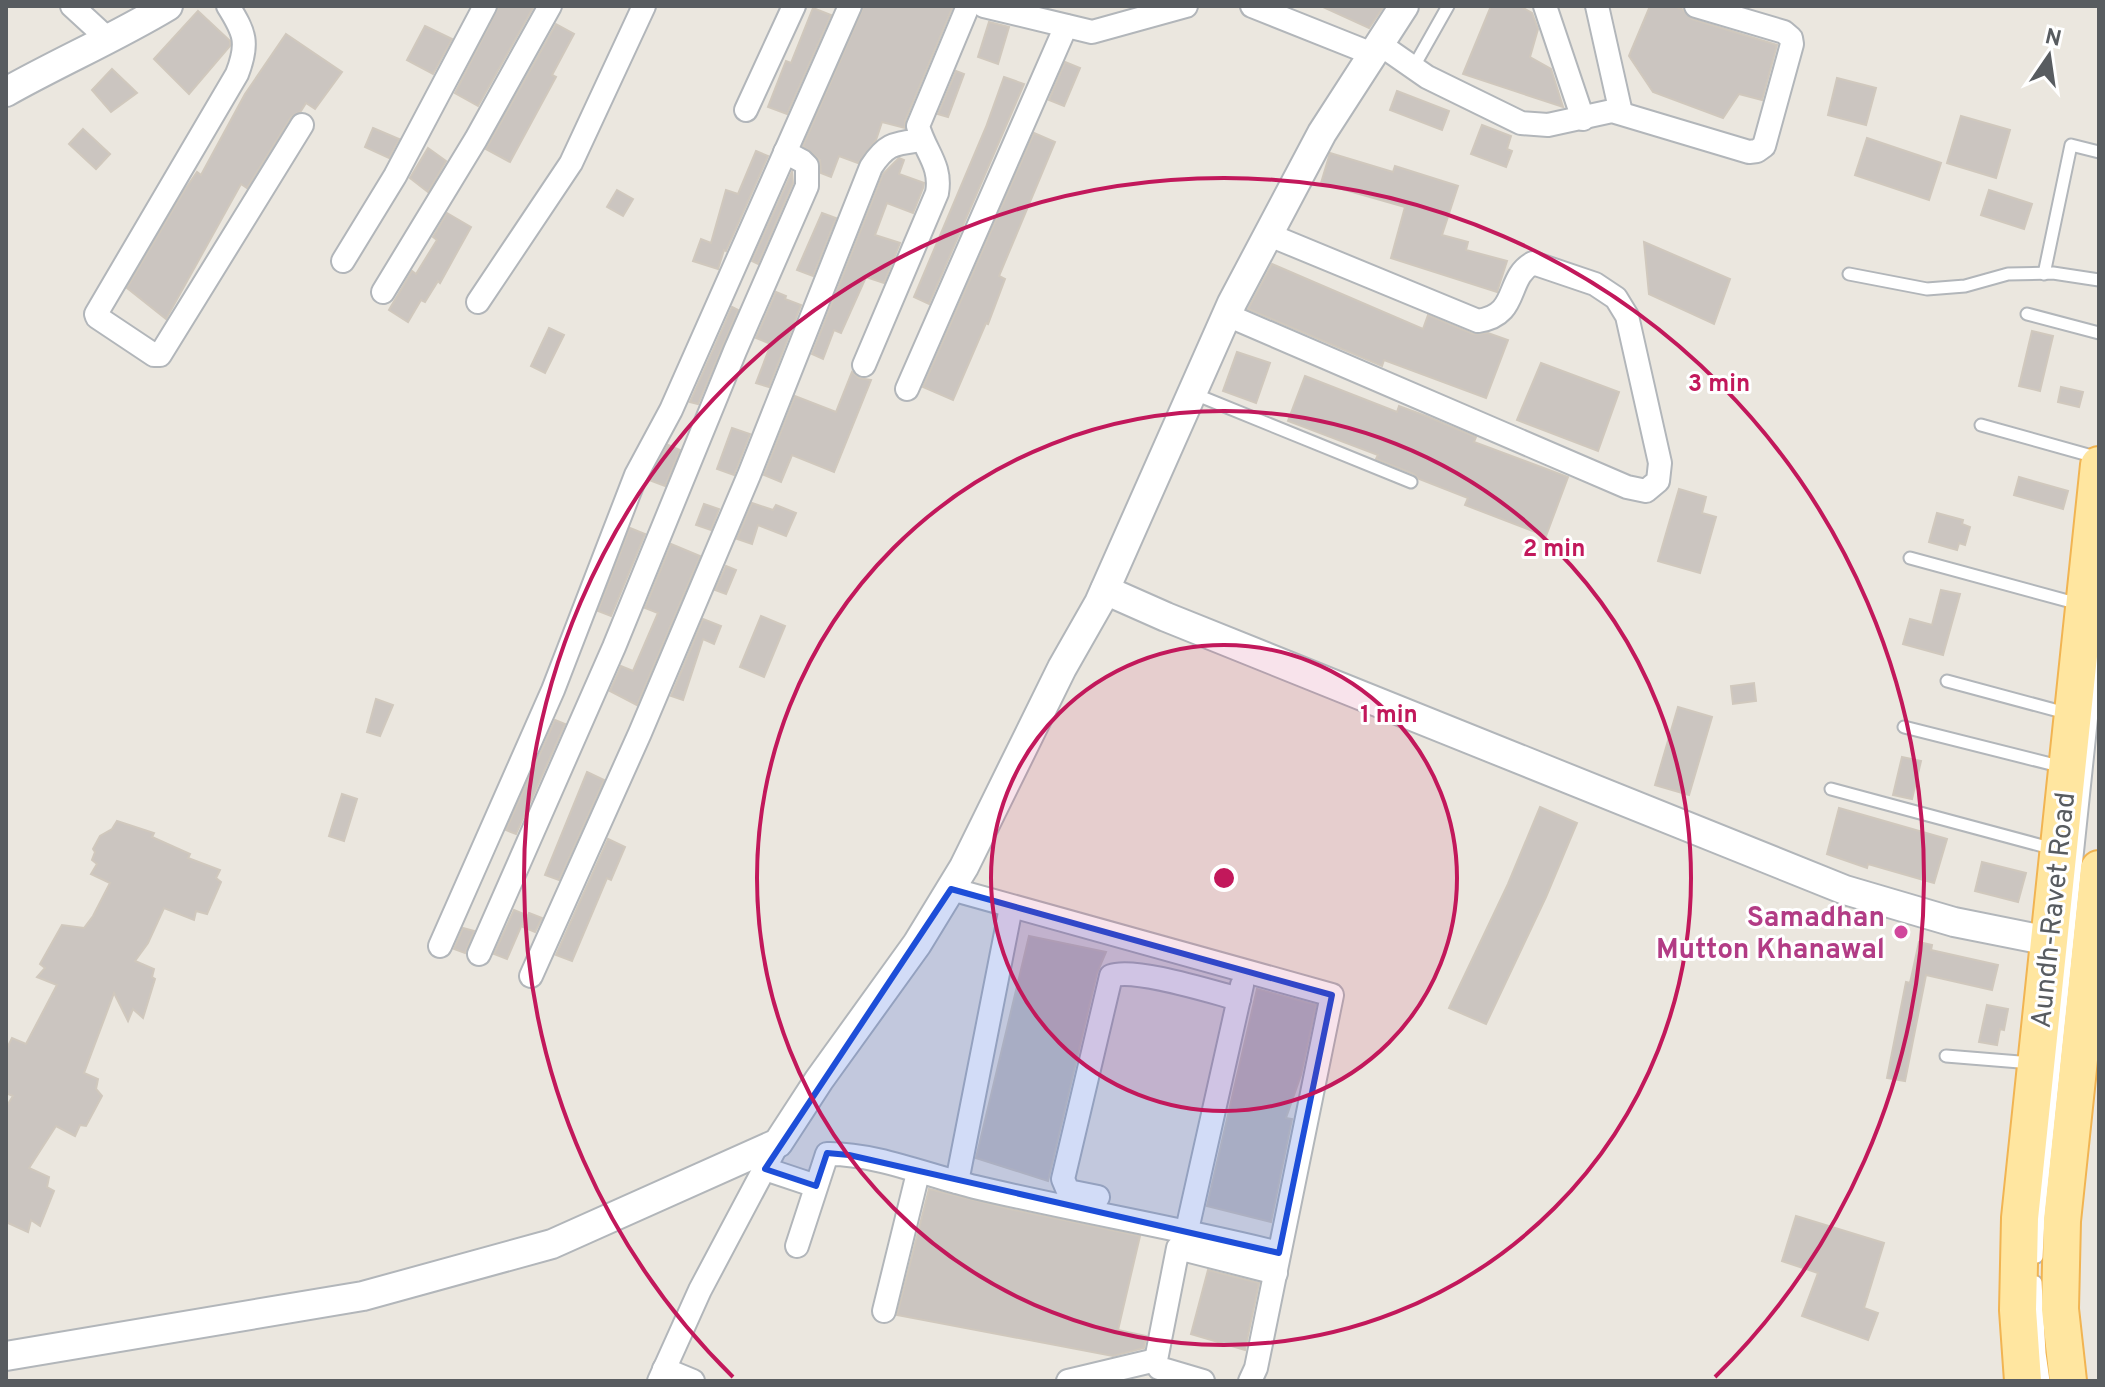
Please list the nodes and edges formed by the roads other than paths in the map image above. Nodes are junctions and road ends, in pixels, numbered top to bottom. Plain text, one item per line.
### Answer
1 (72, 6) edge
2 (168, 6) edge
3 (228, 6) edge
4 (485, 6) edge
5 (550, 6) edge
6 (644, 6) edge
7 (794, 6) edge
8 (850, 6) edge
9 (968, 6) edge
10 (984, 6) edge
11 (1186, 6) edge
12 (1252, 6) edge
13 (1404, 6) edge
14 (1448, 6) edge
15 (1545, 6) edge
16 (1597, 6) edge
17 (1696, 6) edge
18 (1066, 26) junction
19 (109, 40) junction
20 (1378, 50) junction
21 (1413, 68) junction
22 (6, 92) edge
23 (746, 110) dead end
24 (1621, 113) junction
25 (1583, 119) junction
26 (302, 125) dead end
27 (922, 140) junction
28 (785, 152) junction
29 (2099, 152) edge
30 (1267, 234) junction
31 (343, 261) dead end
32 (1849, 274) dead end
33 (2044, 274) junction
34 (2099, 280) edge
35 (383, 292) dead end
36 (478, 302) dead end
37 (2027, 314) dead end
38 (1227, 315) junction
39 (2099, 333) edge
40 (864, 365) dead end
41 (907, 389) dead end
42 (1192, 393) junction
43 (1981, 425) dead end
44 (2099, 458) edge
45 (2099, 465) edge
46 (1411, 482) dead end
47 (1910, 558) dead end
48 (1105, 590) junction
49 (2084, 605) junction
50 (2099, 647) edge
51 (1947, 681) dead end
52 (2073, 715) junction
53 (1904, 727) dead end
54 (2067, 768) junction
55 (1831, 789) dead end
56 (2058, 850) junction
57 (2099, 869) edge
58 (951, 889) junction
59 (1011, 907) junction
60 (2049, 941) junction
61 (440, 946) dead end
62 (479, 954) dead end
63 (1246, 970) junction
64 (531, 976) dead end
65 (1239, 999) junction
66 (1946, 1056) dead end
67 (2036, 1063) junction
68 (778, 1143) junction
69 (765, 1169) junction
70 (918, 1173) junction
71 (957, 1182) junction
72 (816, 1186) junction
73 (1188, 1223) junction
74 (797, 1246) dead end
75 (1278, 1263) junction
76 (884, 1311) dead end
77 (6, 1356) edge
78 (1156, 1360) junction
79 (2044, 1370) edge
80 (662, 1375) edge
81 (693, 1381) edge
82 (1068, 1381) edge
83 (1203, 1381) edge
84 (1250, 1381) edge

1 - 19 street
2 - 19 street
3 - 26 street
4 - 31 street
5 - 35 street
6 - 36 street
7 - 23 street
8 - 28 street
9 - 27 street
10 - 18 street
11 - 18 street
12 - 20 street
13 - 20 street
14 - 21 lane
15 - 25 street
16 - 24 street
17 - 24 street
18 - 41 street
19 - 22 street
20 - 21 street
20 - 30 street
21 - 25 street
24 - 25 street
27 - 40 street
27 - 64 street
28 - 61 street
28 - 62 street
29 - 33 lane
30 - 38 street
30 - 38 street
32 - 33 lane
33 - 34 lane
37 - 39 lane
38 - 42 street
42 - 46 lane
42 - 48 street
43 - 44 lane
45 - 49 main road, Aundh-Ravet Road
47 - 49 lane
48 - 58 street
48 - 60 street
49 - 52 main road, Aundh-Ravet Road
50 - 79 lane
51 - 52 lane
52 - 54 main road, Aundh-Ravet Road
53 - 54 lane
54 - 56 main road, Aundh-Ravet Road
55 - 56 lane
56 - 60 main road, Aundh-Ravet Road
57 - 79 main road, Aundh-Ravet Road
58 - 59 street
58 - 68 street
59 - 63 street
59 - 71 street
60 - 67 main road, Aundh-Ravet Road
63 - 65 street
63 - 75 street
65 - 73 street
65 - 73 street
66 - 67 lane
67 - 79 main road, Aundh-Ravet Road
68 - 69 street
68 - 77 street
69 - 72 street
69 - 80 street
70 - 71 street
70 - 72 street
70 - 76 street
71 - 73 street
72 - 74 street
73 - 75 street
75 - 78 street
75 - 84 street
78 - 82 street
78 - 83 street
80 - 81 street

